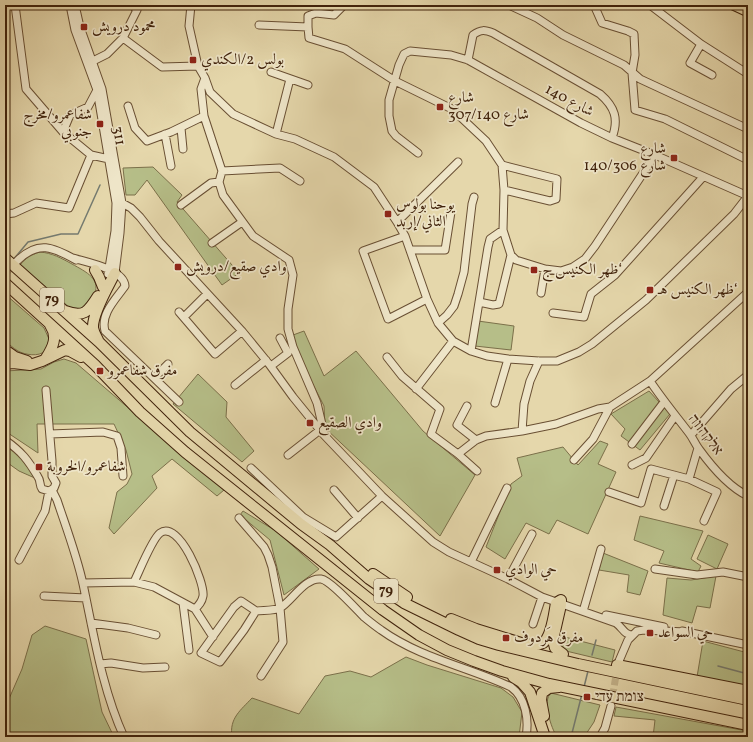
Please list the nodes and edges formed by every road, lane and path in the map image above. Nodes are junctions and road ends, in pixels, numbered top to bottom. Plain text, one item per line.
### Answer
1 (8, 5) edge
2 (70, 5) edge
3 (75, 5) edge
4 (132, 5) edge
5 (191, 5) edge
6 (344, 5) edge
7 (509, 5) edge
8 (594, 5) edge
9 (650, 5) edge
10 (733, 5) edge
11 (15, 7) edge
12 (748, 12) edge
13 (259, 25) dead end
14 (308, 27) junction
15 (123, 38) junction
16 (701, 44) junction
17 (93, 60) junction
18 (468, 60) junction
19 (198, 66) junction
20 (271, 72) dead end
21 (632, 73) junction
22 (748, 74) edge
23 (712, 76) dead end
24 (205, 78) junction
25 (290, 79) junction
26 (395, 81) junction
27 (308, 85) dead end
28 (97, 90) junction
29 (128, 106) dead end
30 (204, 116) junction
31 (181, 128) junction
32 (748, 129) edge
33 (63, 132) junction
34 (165, 134) junction
35 (276, 134) junction
36 (612, 138) junction
37 (183, 148) dead end
38 (418, 153) dead end
39 (91, 155) junction
40 (656, 155) junction
41 (112, 159) junction
42 (748, 160) edge
43 (458, 162) dead end
44 (502, 165) junction
45 (171, 166) dead end
46 (222, 171) junction
47 (703, 177) junction
48 (300, 181) dead end
49 (219, 182) junction
50 (504, 190) junction
51 (748, 196) edge
52 (474, 197) dead end
53 (119, 203) junction
54 (181, 205) dead end
55 (452, 212) dead end
56 (5, 214) edge
57 (242, 222) junction
58 (397, 222) junction
59 (503, 230) junction
60 (405, 236) junction
61 (212, 243) dead end
62 (410, 250) junction
63 (111, 255) junction
64 (510, 255) junction
65 (5, 258) edge
66 (17, 261) tunnel mouth
67 (94, 266) junction
68 (545, 269) junction
69 (111, 272) junction
70 (5, 283) edge
71 (103, 287) junction
72 (748, 292) edge
73 (541, 293) dead end
74 (207, 294) junction
75 (427, 299) junction
76 (479, 302) junction
77 (62, 310) junction
78 (38, 312) junction
79 (553, 313) dead end
80 (438, 323) junction
81 (242, 331) junction
82 (280, 338) dead end
83 (453, 341) junction
84 (99, 342) junction
85 (6, 350) edge
86 (471, 351) junction
87 (387, 357) dead end
88 (46, 359) junction
89 (508, 359) junction
90 (539, 361) junction
91 (35, 363) junction
92 (269, 363) junction
93 (5, 364) edge
94 (168, 364) dead end
95 (95, 365) junction
96 (748, 375) edge
97 (154, 378) junction
98 (650, 381) junction
99 (235, 385) dead end
100 (416, 389) junction
101 (46, 390) dead end
102 (179, 402) dead end
103 (664, 402) junction
104 (495, 403) dead end
105 (467, 406) dead end
106 (610, 407) junction
107 (675, 416) junction
108 (522, 431) junction
109 (322, 432) junction
110 (50, 434) junction
111 (691, 435) junction
112 (5, 440) edge
113 (476, 440) junction
114 (632, 444) dead end
115 (698, 448) junction
116 (458, 454) junction
117 (288, 455) dead end
118 (574, 460) dead end
119 (632, 465) dead end
120 (251, 468) dead end
121 (477, 471) dead end
122 (674, 475) junction
123 (52, 476) junction
124 (123, 476) dead end
125 (689, 479) junction
126 (40, 480) junction
127 (507, 488) dead end
128 (334, 490) dead end
129 (50, 491) junction
130 (609, 492) dead end
131 (747, 495) edge
132 (382, 496) junction
133 (664, 506) dead end
134 (239, 518) dead end
135 (358, 518) junction
136 (704, 521) dead end
137 (532, 534) dead end
138 (330, 545) junction
139 (601, 549) dead end
140 (19, 560) dead end
141 (471, 562) junction
142 (655, 570) dead end
143 (748, 577) edge
144 (508, 579) junction
145 (134, 582) junction
146 (83, 583) junction
147 (526, 589) junction
148 (44, 596) dead end
149 (86, 598) junction
150 (542, 598) junction
151 (183, 603) junction
152 (559, 603) junction
153 (280, 608) junction
154 (584, 608) junction
155 (195, 609) junction
156 (256, 611) junction
157 (631, 620) junction
158 (91, 622) junction
159 (533, 624) dead end
160 (623, 629) junction
161 (685, 632) junction
162 (635, 633) junction
163 (156, 635) dead end
164 (213, 637) junction
165 (524, 644) junction
166 (748, 645) edge
167 (189, 650) dead end
168 (563, 654) junction
169 (100, 664) junction
170 (165, 667) dead end
171 (502, 671) junction
172 (261, 676) dead end
173 (564, 688) junction
174 (748, 691) edge
175 (748, 700) edge
176 (611, 706) tunnel mouth
177 (748, 725) edge
178 (124, 737) edge
179 (526, 737) edge
180 (545, 737) edge
181 (552, 737) edge
182 (600, 737) edge

1 - 11 street
2 - 28 street, 311
3 - 17 street, 311
4 - 15 street
5 - 19 street
6 - 14 street
7 - 21 street
8 - 21 street
9 - 16 street
10 - 12 main road
11 - 33 street
13 - 14 street
14 - 26 street
15 - 17 street
15 - 19 street
16 - 22 street
16 - 23 street
17 - 41 street, 311
18 - 26 street, شارع 140
18 - 36 street, شارع 140
18 - 36 street
19 - 24 street
20 - 25 street
21 - 32 street
21 - 42 street
24 - 30 street
24 - 35 street
25 - 27 street
25 - 35 street
26 - 38 street, شارع 140
26 - 44 street
28 - 33 street
28 - 41 street, 311
29 - 34 street
30 - 31 street
30 - 46 street
31 - 34 street
31 - 37 street
33 - 39 street
34 - 45 street
35 - 58 street
36 - 40 street, شارع 140
39 - 41 street
39 - 56 street
40 - 47 street, شارع 140
40 - 68 street
41 - 53 street, 311
43 - 58 street
44 - 50 street
44 - 50 street
46 - 48 street
46 - 49 street
47 - 51 street, شارع 140
47 - 79 street
49 - 54 street
49 - 57 street
50 - 59 street
51 - 90 street
52 - 80 street
53 - 63 street, 311
53 - 69 street, 311
53 - 74 street
55 - 62 street
57 - 61 street
57 - 109 street
58 - 60 street
59 - 64 street
59 - 76 street
60 - 62 street
60 - 75 street
62 - 75 street
63 - 67 street
63 - 69 street, 311
64 - 68 street
64 - 76 street
65 - 77 highway, 79
66 - 67 street
67 - 69 street
67 - 71 highway
68 - 73 street
69 - 71 highway
69 - 84 highway
69 - 97 street
70 - 78 highway, 79
71 - 77 highway
72 - 98 street
74 - 81 street
74 - 81 street
75 - 80 street
76 - 86 street
77 - 84 highway, 79
78 - 88 highway
78 - 95 highway, 79
80 - 83 street
81 - 92 street
82 - 92 street
83 - 86 street
83 - 100 street
84 - 138 highway, 79
85 - 91 highway
85 - 93 street
86 - 89 street
87 - 100 street
88 - 91 highway
88 - 95 highway
89 - 90 street
89 - 104 street
90 - 108 street
91 - 93 highway
92 - 99 street
92 - 109 street
94 - 97 street
95 - 171 highway, 79
96 - 111 street
97 - 102 street
98 - 103 street, אלקהווה
98 - 106 street
100 - 116 street
101 - 110 street
103 - 107 street, אלקהווה
103 - 114 street
105 - 113 street
106 - 108 street
106 - 118 street
107 - 111 street, אלקהווה
107 - 119 street
108 - 113 street
109 - 117 street
109 - 132 street
110 - 123 street
110 - 124 street
111 - 115 street, אלקהווה
112 - 126 street
113 - 116 street
115 - 125 street
115 - 131 street, אלקהווה
116 - 121 street
120 - 135 street
122 - 125 street
122 - 130 street
122 - 133 street
123 - 126 street
123 - 129 street
125 - 136 street
126 - 129 street
127 - 141 street
128 - 135 street
129 - 140 street
129 - 146 street
132 - 135 street
132 - 141 street
134 - 153 street
137 - 144 street
138 - 165 highway
138 - 175 highway, 79
139 - 154 street
141 - 144 street
142 - 143 street
144 - 147 street
145 - 146 street
145 - 151 street
145 - 155 street
146 - 149 street
147 - 150 street
147 - 152 street
148 - 149 street
149 - 158 street
150 - 152 street
150 - 159 street
151 - 155 street
151 - 167 street
152 - 154 street
152 - 160 street
152 - 165 highway
152 - 168 highway
153 - 156 street
153 - 172 street
153 - 179 street
154 - 157 street
155 - 164 street
156 - 164 street
156 - 164 street
157 - 160 street
157 - 161 street
157 - 162 street
158 - 163 street
158 - 169 street
160 - 162 street
160 - 162 street
161 - 162 street
161 - 166 street
165 - 168 highway
168 - 174 highway
169 - 170 street
169 - 178 street
171 - 173 highway, 79
171 - 180 highway
173 - 177 highway, 79
173 - 181 highway
176 - 182 street

